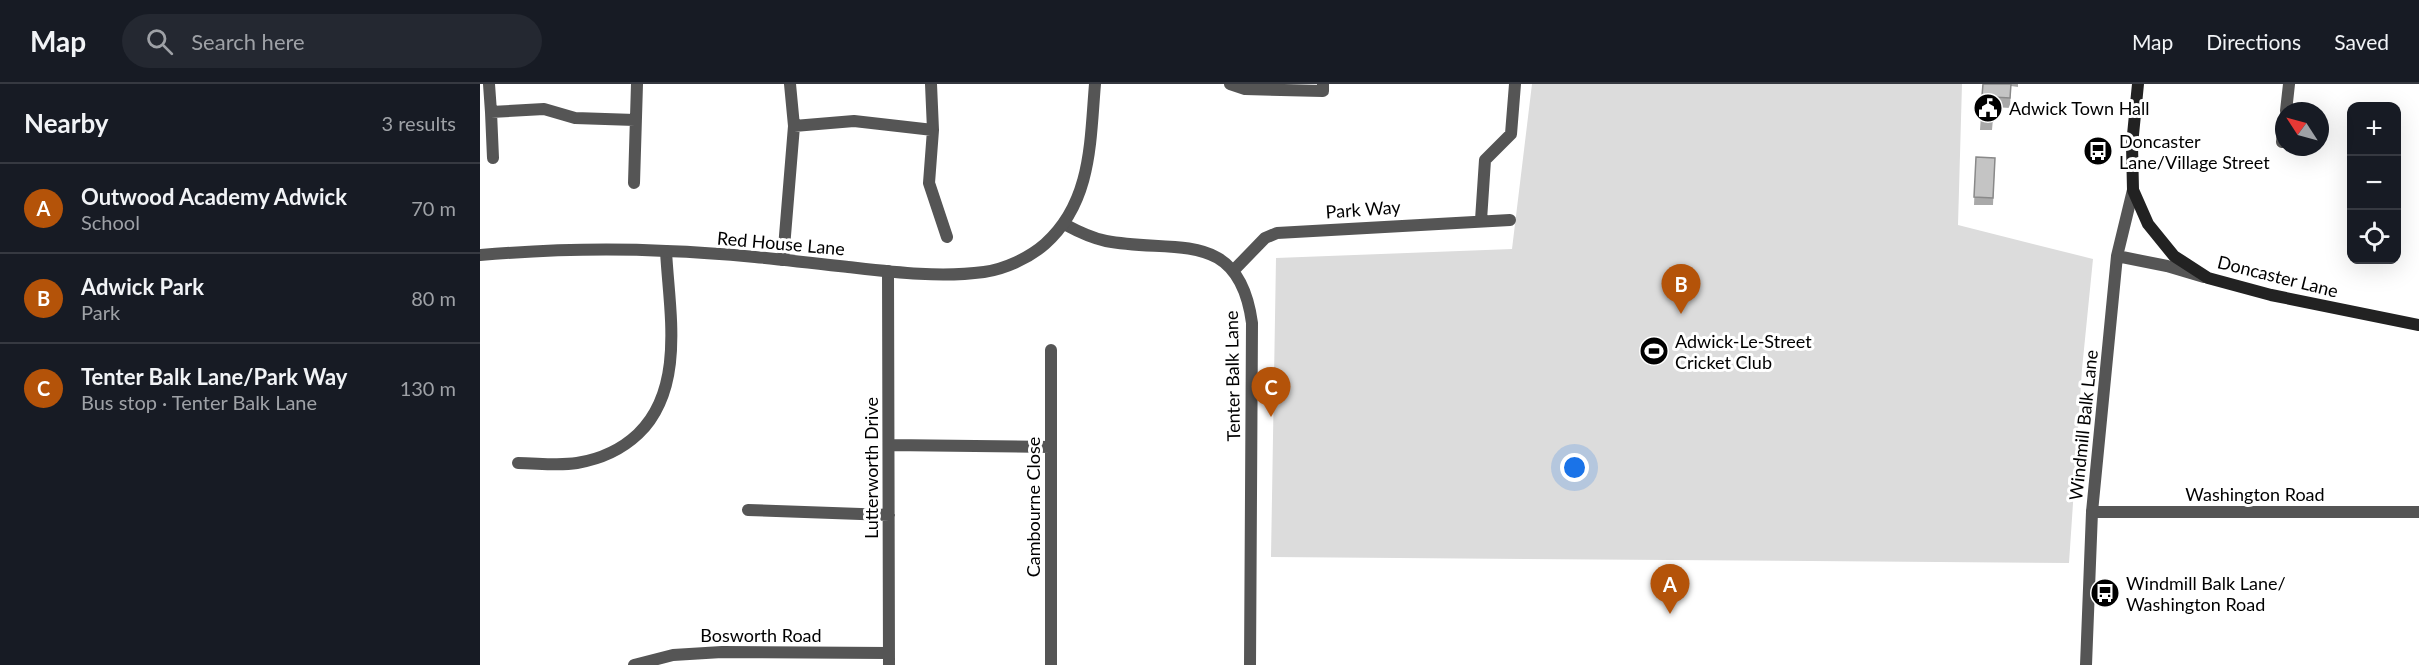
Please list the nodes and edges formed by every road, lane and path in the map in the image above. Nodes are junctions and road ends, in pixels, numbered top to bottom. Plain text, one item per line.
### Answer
1 (489, 84) edge
2 (637, 84) edge
3 (790, 84) edge
4 (930, 84) edge
5 (1095, 84) edge
6 (1230, 84) edge
7 (1323, 84) edge
8 (1515, 84) edge
9 (2138, 84) edge
10 (2289, 84) edge
11 (2287, 102) edge
12 (491, 112) junction
13 (635, 120) junction
14 (794, 126) junction
15 (933, 130) junction
16 (493, 158) dead end
17 (634, 183) dead end
18 (2133, 190) junction
19 (1481, 220) junction
20 (1510, 220) dead end
21 (1064, 224) junction
22 (947, 237) dead end
23 (666, 251) junction
24 (480, 255) edge
25 (2117, 256) junction
26 (783, 260) junction
27 (888, 271) junction
28 (1233, 271) junction
29 (2208, 278) junction
30 (2419, 326) edge
31 (1051, 350) dead end
32 (889, 445) junction
33 (1051, 447) junction
34 (518, 463) dead end
35 (747, 510) dead end
36 (2092, 512) junction
37 (2419, 512) edge
38 (889, 515) junction
39 (723, 659) edge
40 (889, 659) edge
41 (634, 665) edge
42 (1051, 665) edge
43 (1250, 665) edge
44 (2086, 665) edge

1 - 12 street
2 - 13 street
3 - 14 street
4 - 15 street
5 - 21 street, Red House Lane
6 - 7 street
8 - 19 street
9 - 18 main road, Doncaster Lane
10 - 11 street
12 - 13 street
12 - 16 street
13 - 17 street
14 - 15 street
14 - 26 street
15 - 22 street
18 - 25 street, Windmill Balk Lane
18 - 29 main road, Doncaster Lane
19 - 20 street, Park Way
19 - 28 street, Park Way
21 - 27 street, Red House Lane
21 - 28 street, Tenter Balk Lane
23 - 24 street, Red House Lane
23 - 26 street, Red House Lane
23 - 34 street
25 - 29 street
25 - 36 street, Windmill Balk Lane
26 - 27 street, Red House Lane
27 - 32 street, Lutterworth Drive
28 - 43 street, Tenter Balk Lane
29 - 30 main road, Doncaster Lane
31 - 33 street, Cambourne Close
32 - 33 street
32 - 38 street, Lutterworth Drive
33 - 42 street, Cambourne Close
35 - 38 street
36 - 37 street, Washington Road
36 - 44 street, Windmill Balk Lane
38 - 40 street, Lutterworth Drive
39 - 40 street, Bosworth Road
39 - 41 street, Bosworth Road

